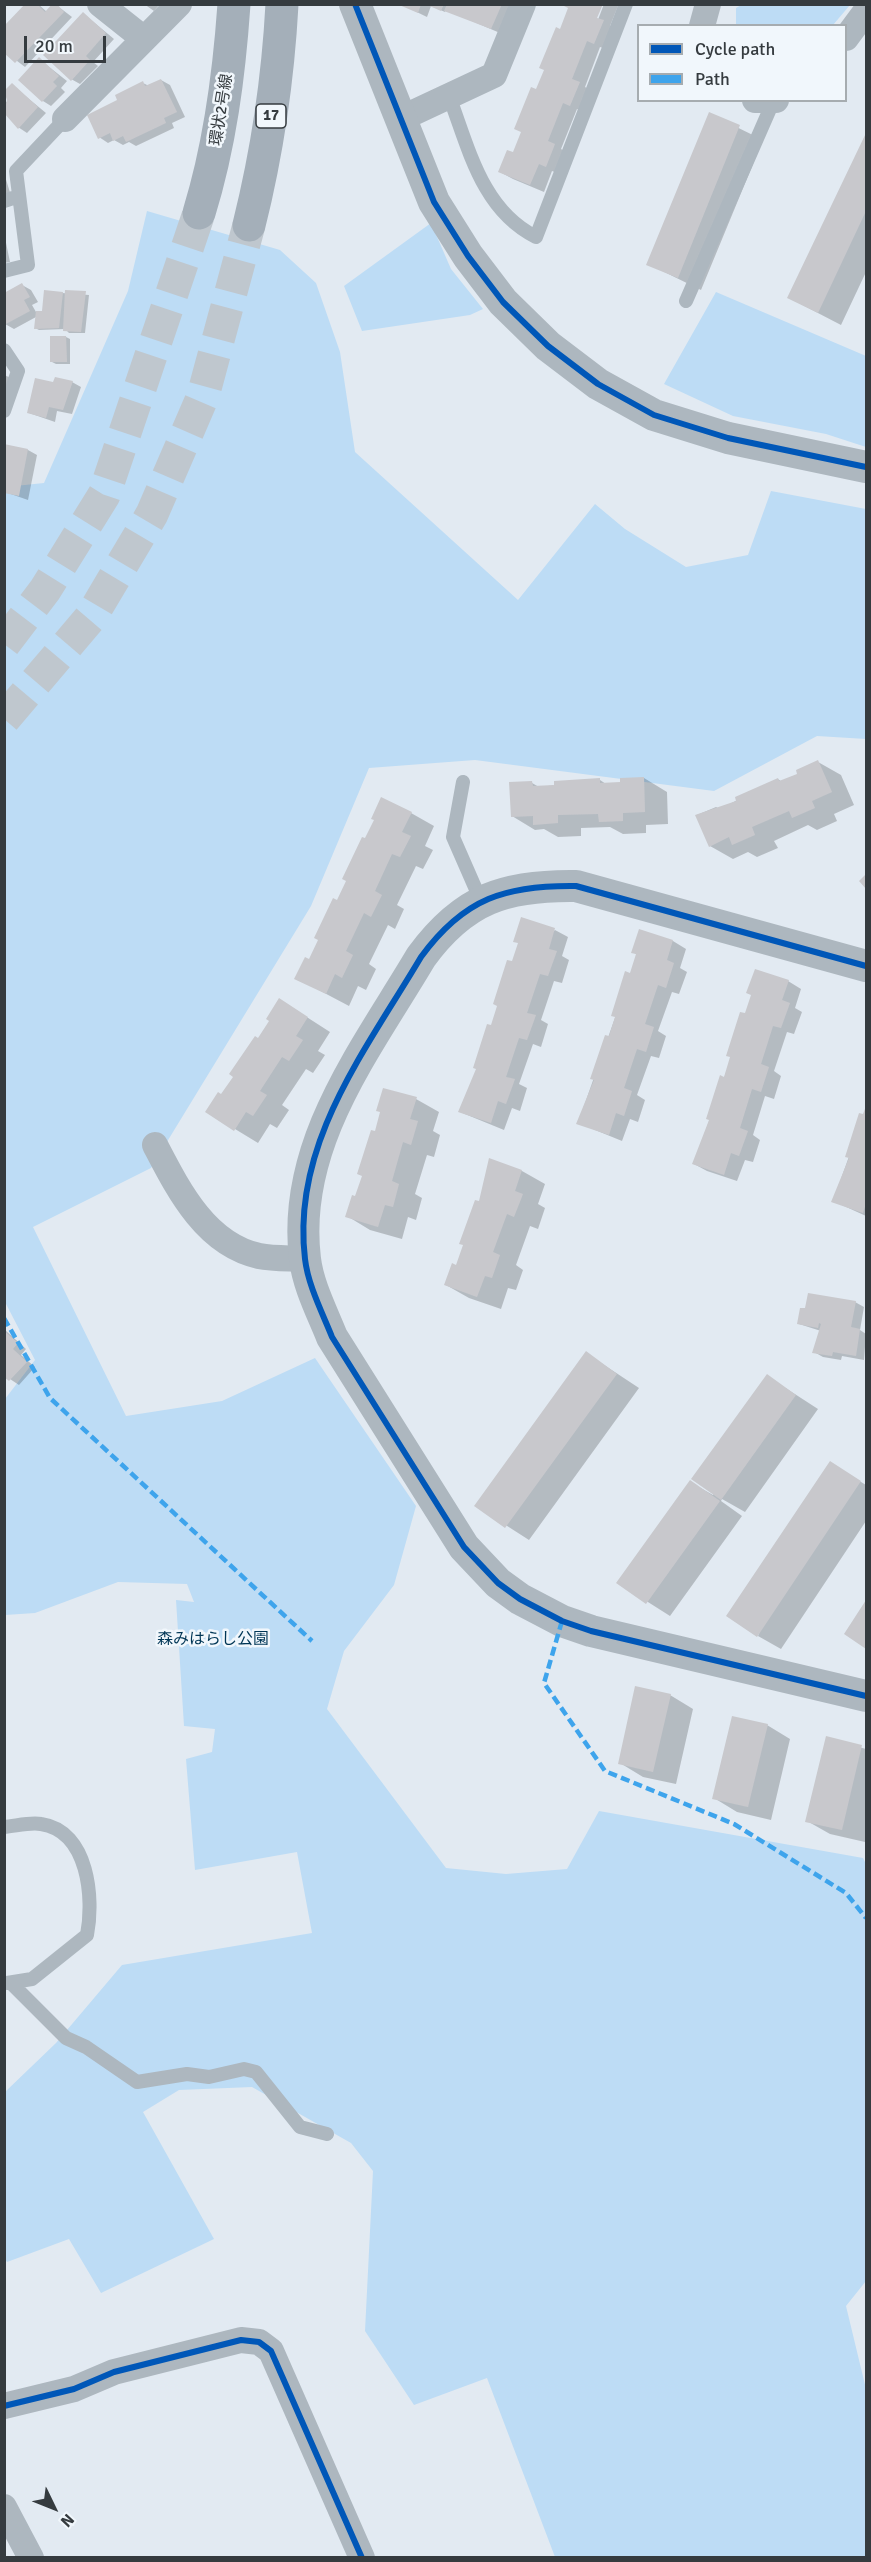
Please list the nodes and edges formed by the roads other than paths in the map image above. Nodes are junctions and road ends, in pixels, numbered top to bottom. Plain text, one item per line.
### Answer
1 (100, 4) edge
2 (179, 4) edge
3 (234, 4) edge
4 (282, 4) edge
5 (355, 4) edge
6 (523, 4) edge
7 (626, 4) edge
8 (708, 4) edge
9 (867, 11) edge
10 (703, 24) edge
11 (847, 37) edge
12 (144, 39) junction
13 (449, 96) junction
14 (768, 102) edge
15 (65, 119) joint
16 (400, 119) junction
17 (19, 196) junction
18 (4, 201) edge
19 (199, 213) tunnel mouth
20 (249, 225) tunnel mouth
21 (4, 271) edge
22 (686, 301) dead end
23 (4, 350) edge
24 (4, 411) edge
25 (867, 467) edge
26 (463, 782) dead end
27 (481, 901) junction
28 (867, 966) edge
29 (155, 1145) dead end
30 (305, 1259) junction
31 (867, 1696) edge
32 (4, 1827) edge
33 (8, 1983) edge
34 (327, 2134) dead end
35 (4, 2406) edge
36 (4, 2507) edge
37 (31, 2558) edge
38 (362, 2558) edge

1 - 12 street
2 - 12 street
3 - 19 main road, 環状2号線
4 - 20 main road, 17
5 - 16 street
6 - 13 street
7 - 13 lane
8 - 10 street
9 - 11 street
12 - 15 street
13 - 16 street
14 - 22 lane
15 - 17 lane
16 - 25 street
17 - 18 lane
17 - 21 lane
23 - 24 lane
26 - 27 lane
27 - 28 street
27 - 30 street
29 - 30 street
30 - 31 street
32 - 33 lane
33 - 34 lane
35 - 38 street
36 - 37 street

